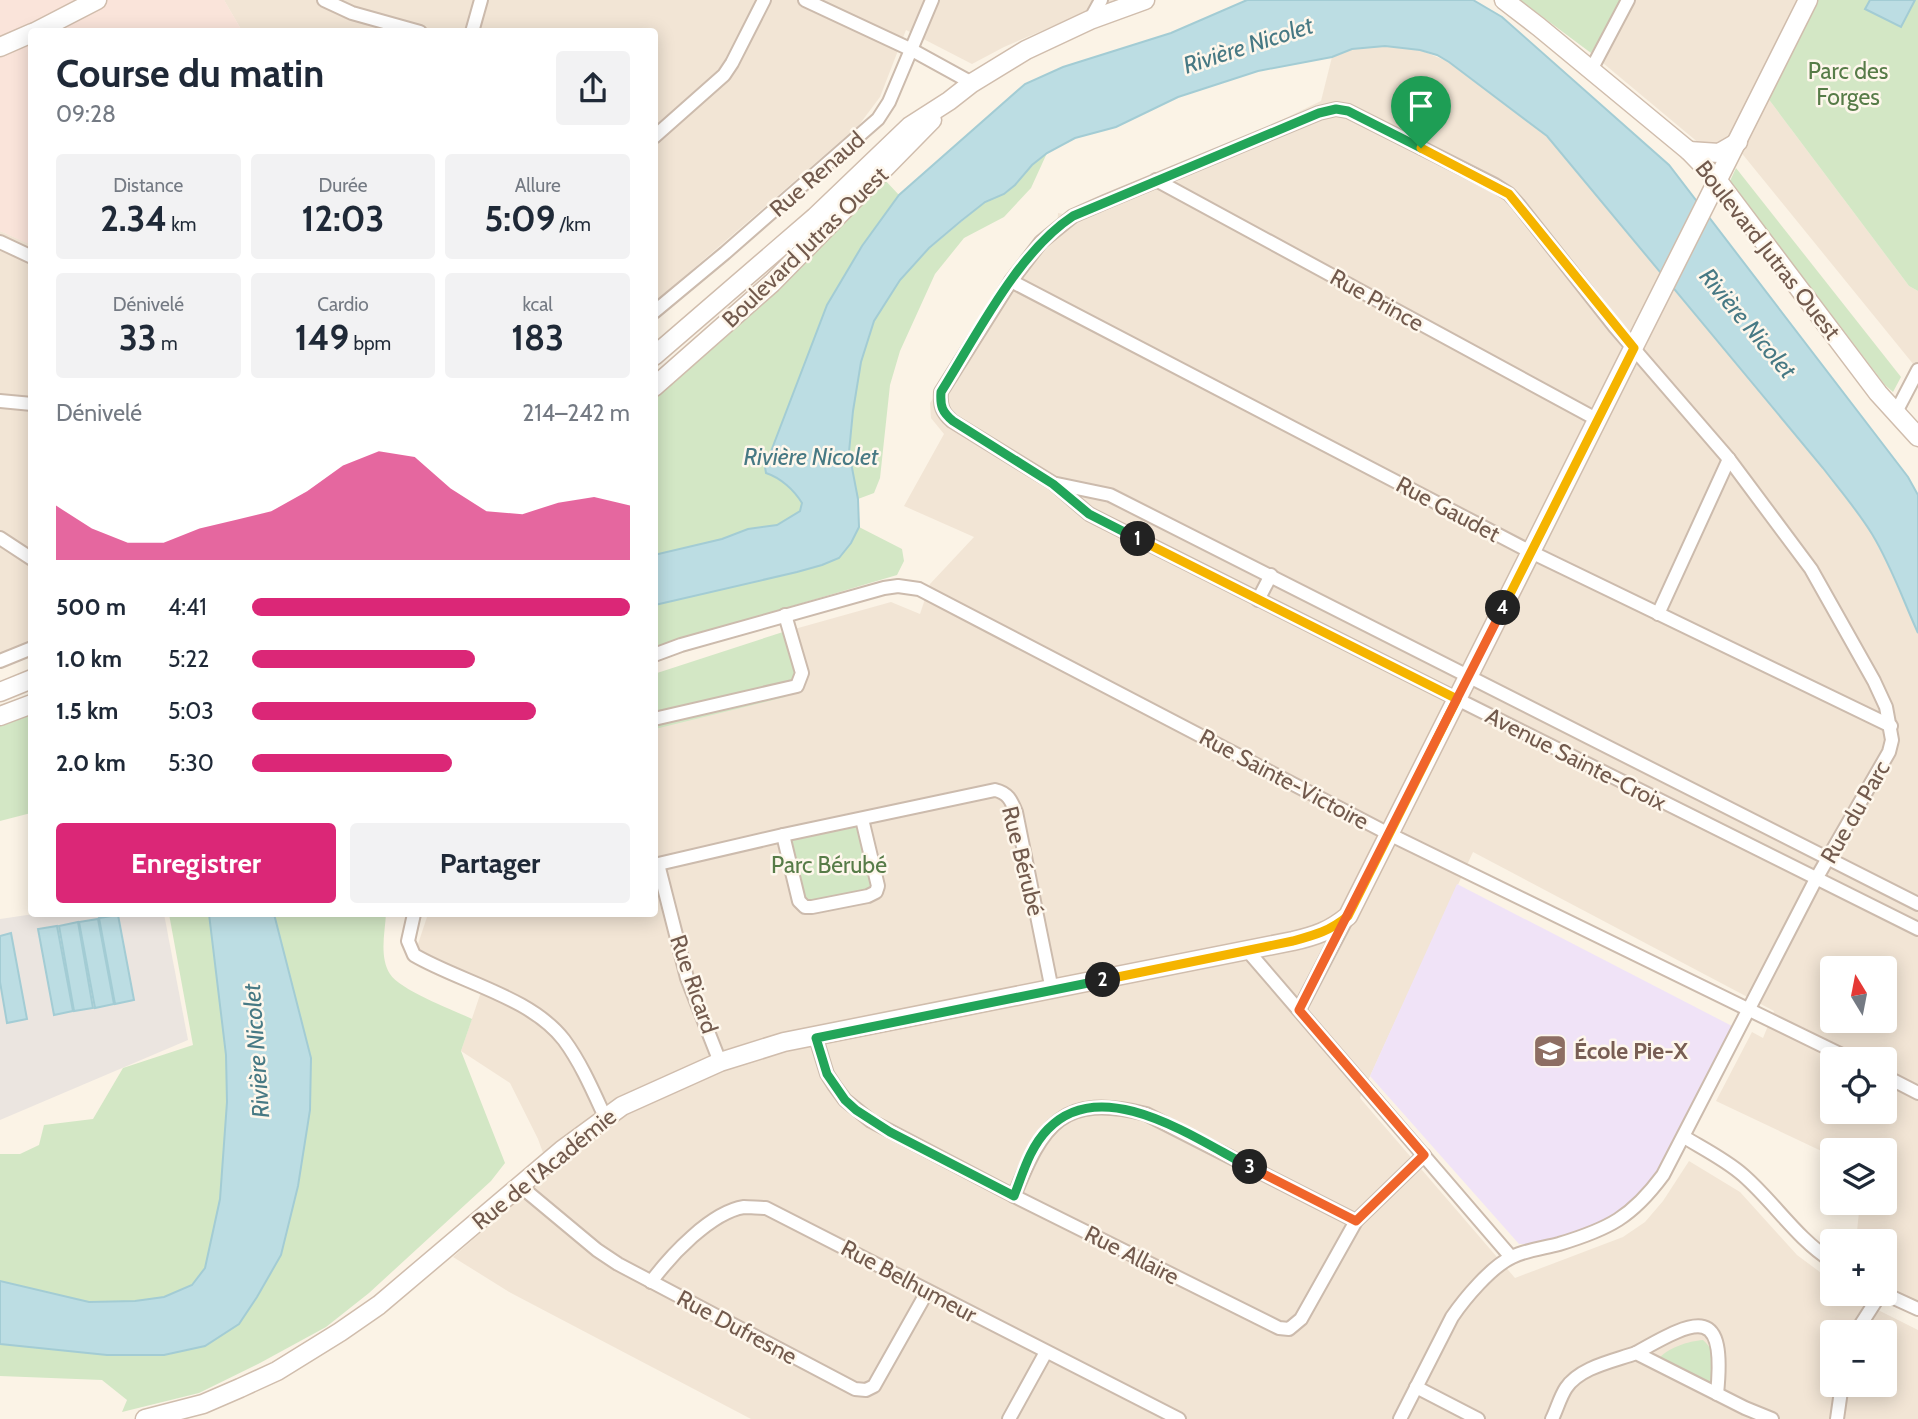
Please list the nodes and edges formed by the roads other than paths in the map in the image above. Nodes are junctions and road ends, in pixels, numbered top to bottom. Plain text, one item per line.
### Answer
1 (97, 0) edge
2 (324, 0) edge
3 (481, 0) edge
4 (764, 0) edge
5 (805, 0) edge
6 (932, 0) edge
7 (1101, 0) edge
8 (1146, 0) edge
9 (1504, 0) edge
10 (1628, 0) edge
11 (1808, 0) edge
12 (1090, 20) junction
13 (41, 28) edge
14 (406, 28) edge
15 (473, 28) edge
16 (28, 34) edge
17 (0, 47) edge
18 (912, 50) junction
19 (1591, 70) junction
20 (972, 83) junction
21 (949, 101) junction
22 (658, 133) edge
23 (1738, 142) junction
24 (1689, 151) junction
25 (1156, 180) junction
26 (1718, 181) junction
27 (0, 242) edge
28 (28, 255) edge
29 (1011, 281) junction
30 (658, 309) edge
31 (1634, 348) junction
32 (658, 353) edge
33 (1918, 370) edge
34 (658, 383) edge
35 (0, 401) edge
36 (28, 404) edge
37 (1895, 414) junction
38 (1598, 420) junction
39 (1918, 437) edge
40 (1729, 459) junction
41 (1053, 484) junction
42 (0, 538) edge
43 (1531, 552) junction
44 (28, 556) edge
45 (1270, 575) junction
46 (1258, 600) junction
47 (1658, 614) junction
48 (785, 615) junction
49 (28, 650) edge
50 (658, 654) edge
51 (0, 661) edge
52 (1469, 676) junction
53 (28, 681) edge
54 (0, 692) edge
55 (1457, 699) junction
56 (28, 706) edge
57 (0, 716) edge
58 (658, 718) edge
59 (1891, 726) junction
60 (862, 819) junction
61 (1389, 834) junction
62 (783, 835) junction
63 (1828, 858) junction
64 (658, 864) edge
65 (658, 871) edge
66 (1816, 879) junction
67 (1918, 904) edge
68 (1348, 916) junction
69 (413, 917) edge
70 (1918, 929) edge
71 (1247, 950) junction
72 (1052, 990) junction
73 (1748, 1007) junction
74 (1299, 1010) junction
75 (816, 1038) junction
76 (1826, 1047) edge
77 (720, 1062) junction
78 (1897, 1082) edge
79 (1918, 1093) edge
80 (605, 1117) junction
81 (1684, 1137) junction
82 (1424, 1155) junction
83 (519, 1185) junction
84 (1014, 1196) junction
85 (1356, 1221) junction
86 (1820, 1254) edge
87 (1511, 1257) junction
88 (651, 1282) junction
89 (927, 1292) junction
90 (1897, 1300) edge
91 (1918, 1309) edge
92 (1045, 1352) junction
93 (1636, 1353) junction
94 (1416, 1387) junction
95 (1717, 1394) junction
96 (1840, 1397) edge
97 (145, 1419) edge
98 (1009, 1419) edge
99 (1179, 1419) edge
100 (1400, 1419) edge
101 (1478, 1419) edge
102 (1552, 1419) edge
103 (1772, 1419) edge
104 (1837, 1419) edge

1 - 13 street
2 - 14 street
3 - 15 street
4 - 22 street
5 - 18 street
6 - 18 street, Rue Renaud
7 - 12 street
8 - 12 street, Boulevard Jutras Ouest
9 - 19 street, Boulevard Jutras Ouest
10 - 19 street
11 - 23 street
12 - 20 street, Boulevard Jutras Ouest
16 - 17 street
18 - 20 street
18 - 30 street, Rue Renaud
19 - 24 street, Boulevard Jutras Ouest
20 - 21 street, Boulevard Jutras Ouest
21 - 32 street, Boulevard Jutras Ouest
21 - 34 street, Boulevard Jutras Ouest
23 - 24 street
23 - 26 street
24 - 26 street, Boulevard Jutras Ouest
25 - 29 street
25 - 31 street, Rue du Parc
25 - 38 street, Rue Prince
26 - 31 street
26 - 37 street, Boulevard Jutras Ouest
27 - 28 street
29 - 41 street, Avenue Sainte-Croix
29 - 43 street, Rue Gaudet
31 - 38 street
31 - 40 street, Rue du Parc
33 - 37 street
35 - 36 street
37 - 39 street, Boulevard Jutras Ouest
38 - 43 street
40 - 47 street
40 - 59 street, Rue du Parc
41 - 45 street, Avenue Sainte-Croix
41 - 46 street, Avenue Sainte-Croix
42 - 44 street
43 - 47 street, Rue Gaudet
43 - 52 street
45 - 46 street
45 - 52 street, Avenue Sainte-Croix
46 - 55 street, Avenue Sainte-Croix
47 - 59 street, Rue Gaudet
48 - 50 street
48 - 58 street
48 - 61 street, Rue Sainte-Victoire
49 - 51 street
52 - 55 street
52 - 63 street, Avenue Sainte-Croix
53 - 54 street
55 - 61 street
55 - 66 street, Avenue Sainte-Croix
56 - 57 street
59 - 63 street, Rue du Parc
60 - 62 street, Rue Bérubé
60 - 62 street
60 - 72 street, Rue Bérubé
61 - 68 street
61 - 73 street, Rue Sainte-Victoire
62 - 64 street, Rue Bérubé
63 - 66 street, Rue du Parc
63 - 67 street, Avenue Sainte-Croix
65 - 77 street, Rue Ricard
66 - 70 street, Avenue Sainte-Croix
66 - 73 street, Rue du Parc
68 - 71 street, Rue de l'Académie
68 - 74 street
69 - 80 street
71 - 72 street, Rue de l'Académie
71 - 74 street
72 - 75 street, Rue de l'Académie
73 - 76 street, Rue Sainte-Victoire
73 - 81 street, Rue du Parc
74 - 82 street
75 - 77 street, Rue de l'Académie
75 - 84 street, Rue Allaire
77 - 80 street, Rue de l'Académie
78 - 79 street
80 - 83 street, Rue de l'Académie
81 - 86 street
81 - 87 street, Rue du Parc
82 - 85 street, Rue Allaire
82 - 87 street
83 - 88 street, Rue Dufresne
83 - 97 street, Rue de l'Académie
84 - 85 street
84 - 85 street, Rue Allaire
87 - 94 street, Rue du Parc
88 - 89 street, Rue Belhumeur
88 - 89 street, Rue Dufresne
89 - 92 street, Rue Belhumeur
90 - 91 street
92 - 98 street
92 - 99 street, Rue Belhumeur
93 - 95 street
93 - 95 street
93 - 102 street
94 - 100 street, Rue du Parc
94 - 101 street
95 - 103 street
96 - 104 street

